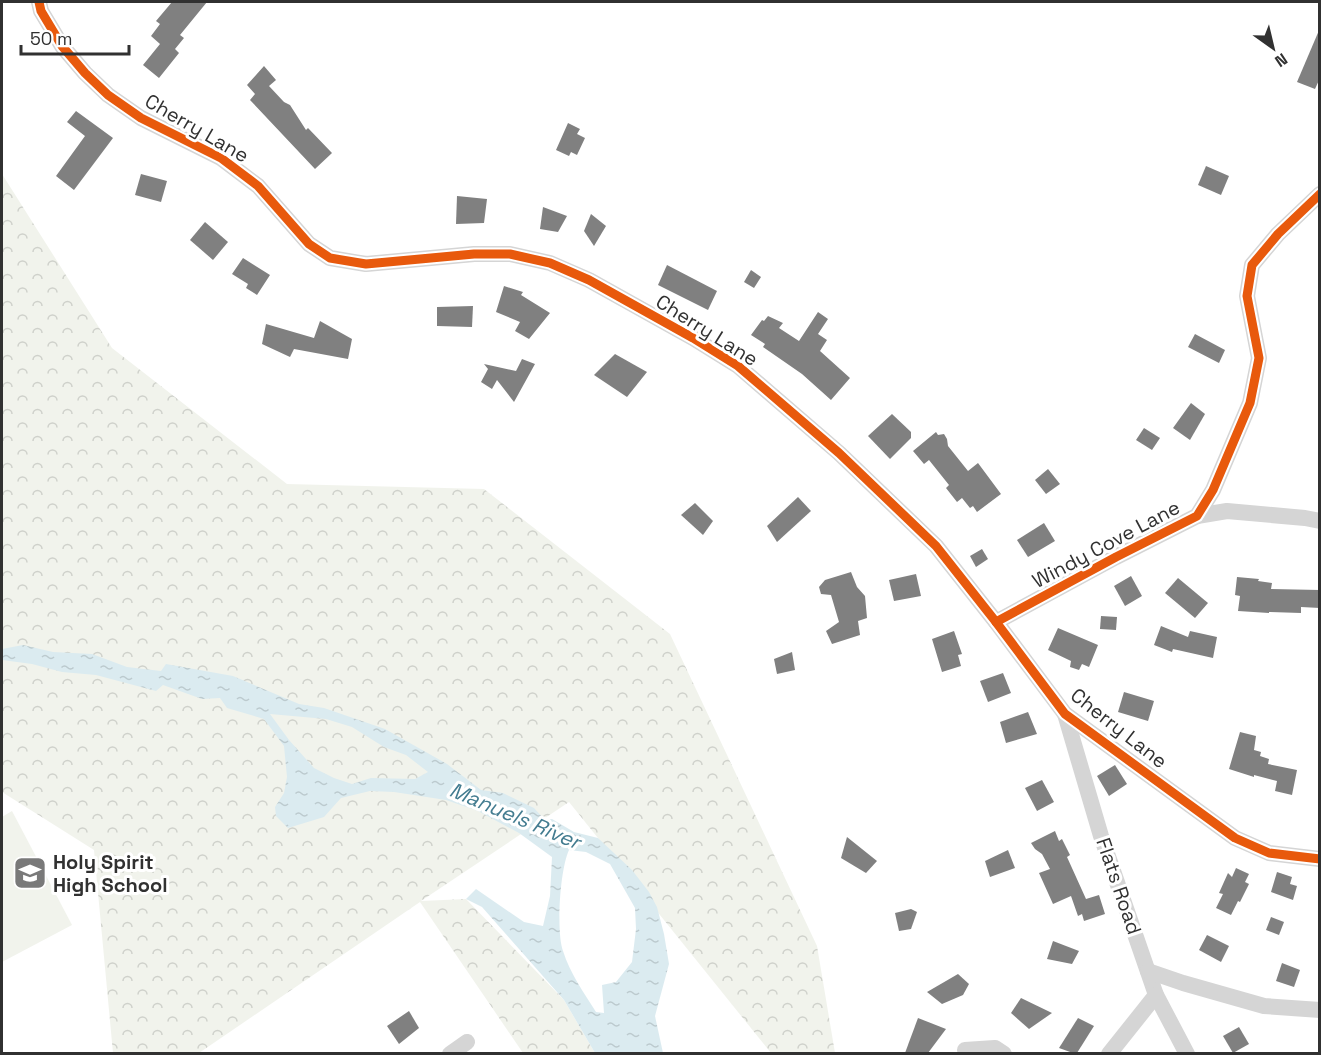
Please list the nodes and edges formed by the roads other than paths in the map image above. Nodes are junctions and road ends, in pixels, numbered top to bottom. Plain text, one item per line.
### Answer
1 (39, 2) edge
2 (1320, 194) edge
3 (1197, 516) junction
4 (1320, 521) edge
5 (996, 622) junction
6 (1065, 714) junction
7 (1320, 859) edge
8 (1149, 971) junction
9 (1156, 995) junction
10 (1320, 1010) edge
11 (467, 1042) dead end
12 (965, 1050) dead end
13 (450, 1053) edge
14 (1004, 1053) edge
15 (1109, 1053) edge
16 (1186, 1053) edge

1 - 5 street, Cherry Lane
2 - 3 street, Windy Cove Lane
3 - 4 street
3 - 5 street, Windy Cove Lane
5 - 6 street, Cherry Lane
6 - 7 street, Cherry Lane
6 - 8 street, Flats Road
8 - 9 street, Flats Road
8 - 10 street
9 - 15 street
9 - 16 street, Flats Road
11 - 13 street
12 - 14 street

